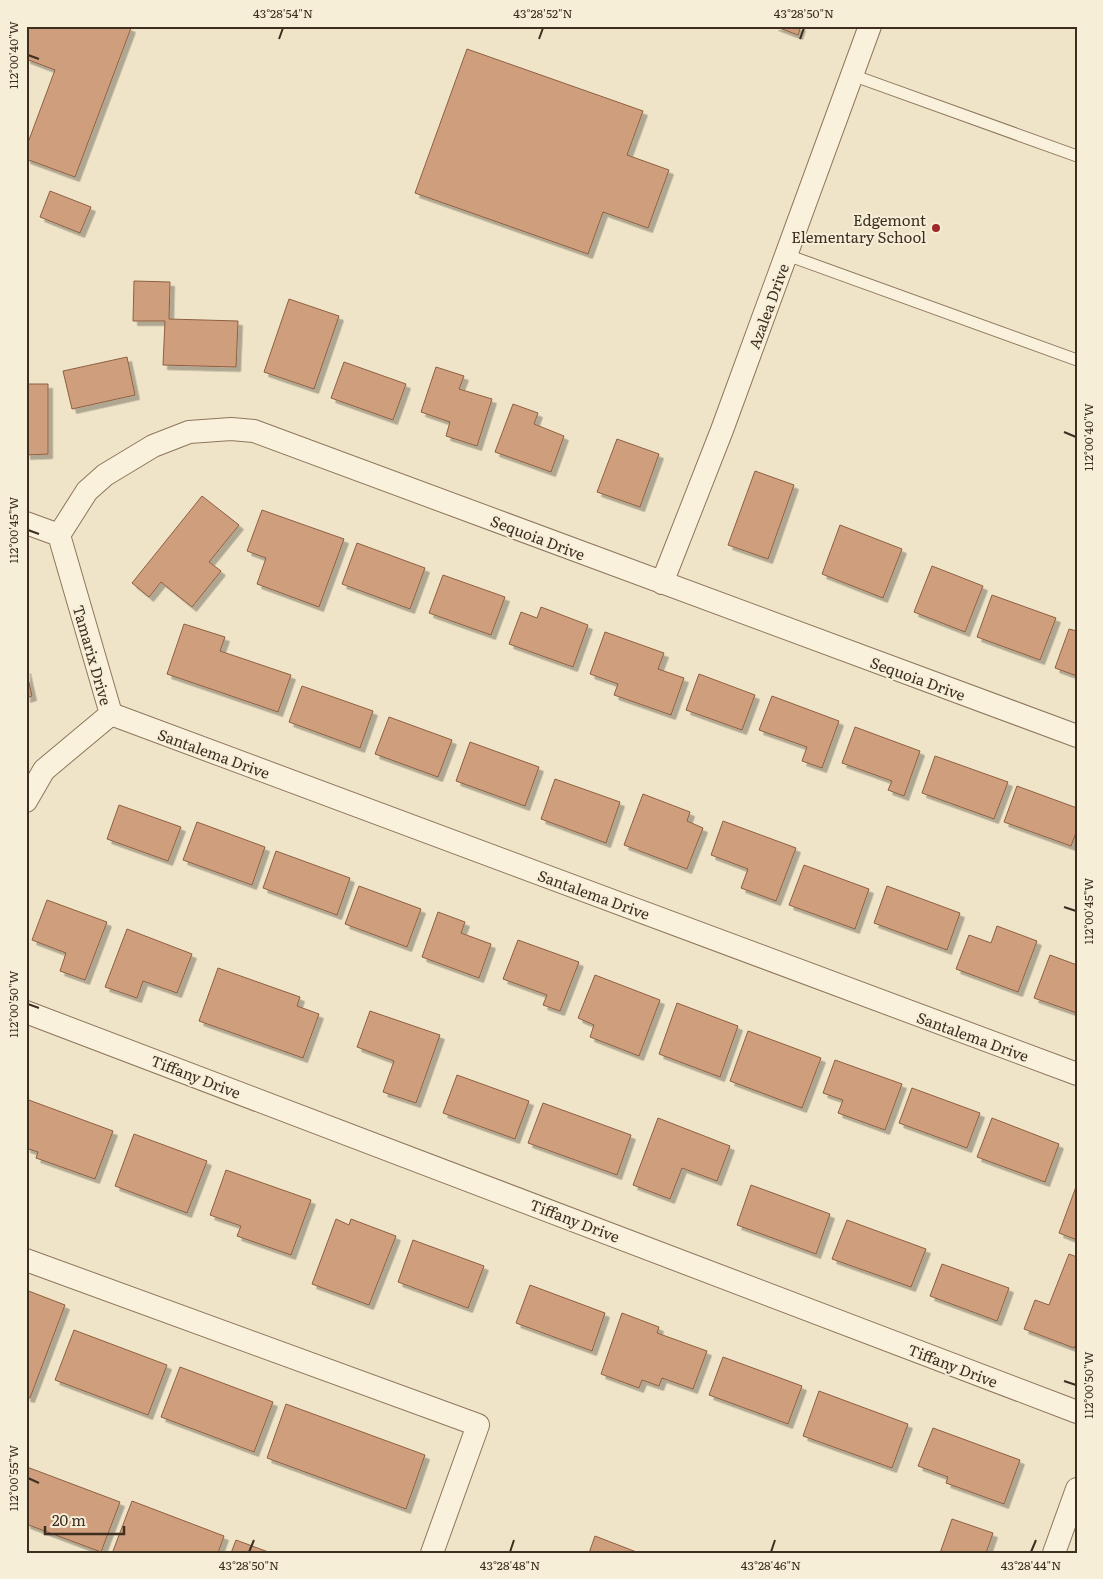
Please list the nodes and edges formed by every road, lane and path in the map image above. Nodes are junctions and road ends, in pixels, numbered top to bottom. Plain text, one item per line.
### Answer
1 (870, 26) edge
2 (852, 75) junction
3 (1077, 156) edge
4 (787, 255) junction
5 (1077, 360) edge
6 (26, 523) edge
7 (59, 535) junction
8 (662, 583) junction
9 (111, 714) junction
10 (1077, 736) edge
11 (26, 801) edge
12 (26, 1012) edge
13 (1077, 1074) edge
14 (26, 1260) edge
15 (1077, 1412) edge
16 (1077, 1489) edge
17 (432, 1553) edge
18 (1054, 1553) edge

1 - 2 street, Azalea Drive
2 - 3 lane
2 - 4 street, Azalea Drive
4 - 5 lane
4 - 8 street, Azalea Drive
6 - 7 street
7 - 8 street, Sequoia Drive
7 - 9 street, Tamarix Drive
8 - 10 street, Sequoia Drive
9 - 11 street, Tamarix Drive
9 - 13 street, Santalema Drive
12 - 15 street, Tiffany Drive
14 - 17 street
16 - 18 street

